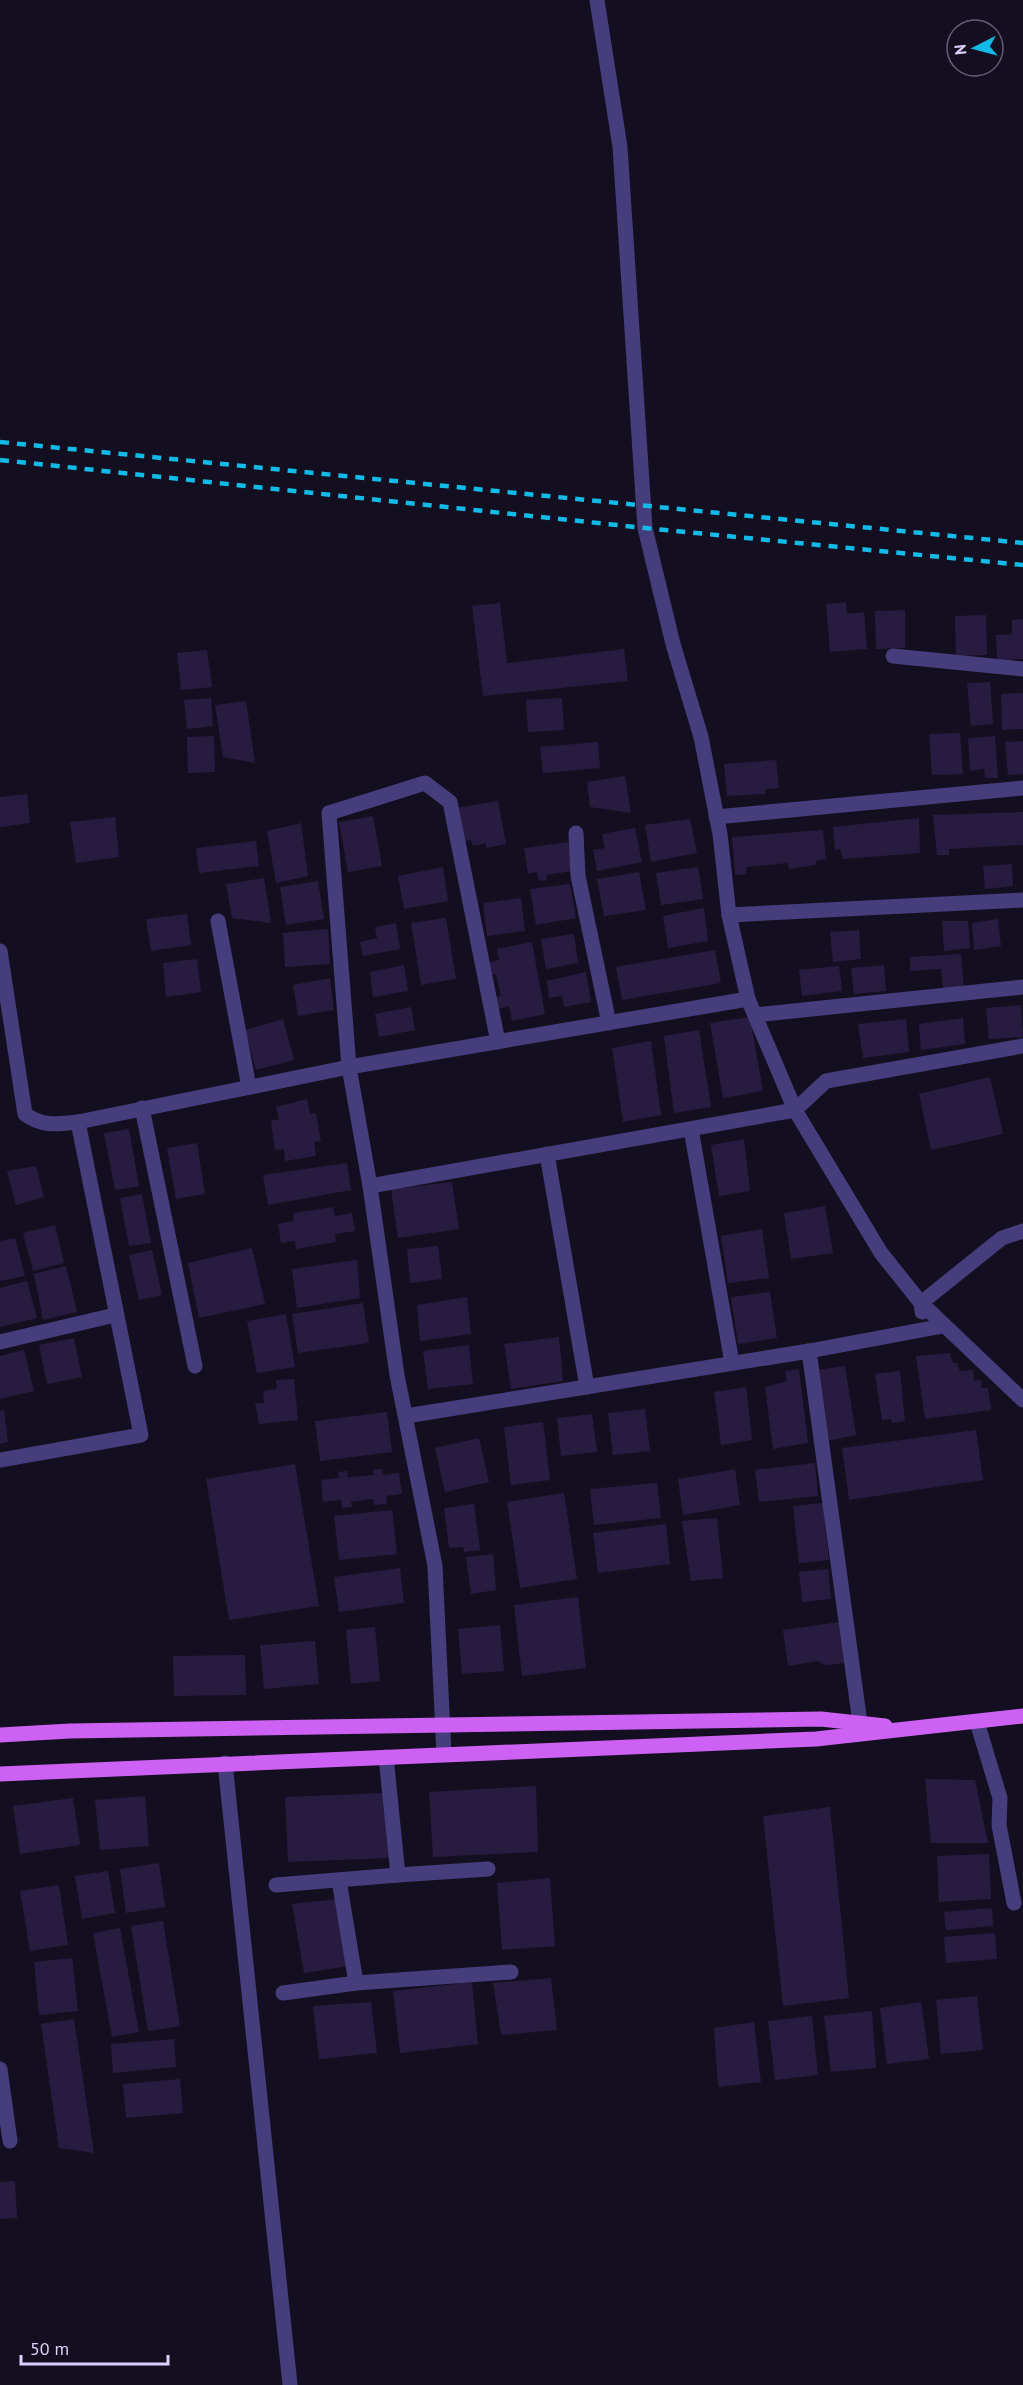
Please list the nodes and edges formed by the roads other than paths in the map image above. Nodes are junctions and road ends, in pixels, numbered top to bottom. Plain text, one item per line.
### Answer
1 (597, 0) edge
2 (893, 656) dead end
3 (1023, 669) edge
4 (1023, 788) edge
5 (716, 817) junction
6 (576, 832) dead end
7 (1023, 900) edge
8 (729, 915) junction
9 (218, 921) dead end
10 (0, 951) edge
11 (1023, 987) edge
12 (748, 999) junction
13 (754, 1015) junction
14 (609, 1023) junction
15 (498, 1042) junction
16 (1023, 1046) edge
17 (349, 1067) junction
18 (249, 1087) junction
19 (142, 1108) junction
20 (795, 1110) junction
21 (78, 1122) junction
22 (691, 1129) junction
23 (547, 1154) junction
24 (370, 1186) junction
25 (1023, 1231) edge
26 (921, 1303) junction
27 (116, 1315) junction
28 (943, 1326) junction
29 (924, 1329) junction
30 (0, 1342) edge
31 (809, 1351) junction
32 (732, 1363) junction
33 (195, 1366) dead end
34 (587, 1387) junction
35 (1023, 1400) edge
36 (405, 1416) junction
37 (0, 1460) edge
38 (1023, 1716) edge
39 (977, 1722) junction
40 (860, 1724) junction
41 (442, 1725) junction
42 (915, 1730) junction
43 (0, 1735) edge
44 (444, 1755) junction
45 (386, 1757) junction
46 (225, 1763) junction
47 (0, 1774) edge
48 (488, 1869) dead end
49 (398, 1875) junction
50 (339, 1880) junction
51 (276, 1885) dead end
52 (1014, 1903) dead end
53 (511, 1972) dead end
54 (356, 1983) junction
55 (283, 1993) dead end
56 (0, 2069) edge
57 (10, 2141) dead end
58 (290, 2385) edge

1 - 5 street
2 - 3 street
4 - 5 street
5 - 8 street
6 - 14 street
7 - 8 street
8 - 12 street
9 - 18 street
10 - 21 street
11 - 13 street
12 - 13 street
12 - 14 street
13 - 20 street
14 - 15 street
15 - 17 street
15 - 17 street
16 - 20 street
17 - 18 street
17 - 24 street
18 - 19 street
19 - 21 street
19 - 33 street
20 - 22 street
20 - 26 street
21 - 27 street
22 - 23 street
22 - 32 street
23 - 24 street
23 - 34 street
24 - 36 street
25 - 26 street
26 - 28 street
26 - 29 street
27 - 30 street
27 - 37 street
28 - 29 street
28 - 35 street
29 - 31 street
31 - 32 street
31 - 40 street
32 - 34 street
34 - 36 street
36 - 41 street
38 - 39 main road
39 - 42 main road
39 - 52 street
40 - 41 main road
40 - 42 main road
41 - 43 main road
41 - 44 street
42 - 44 main road
44 - 45 main road
45 - 46 main road
45 - 49 street
46 - 47 main road
46 - 58 street
48 - 49 street
49 - 50 street
50 - 51 street
50 - 54 street
53 - 54 street
54 - 55 street
56 - 57 street

